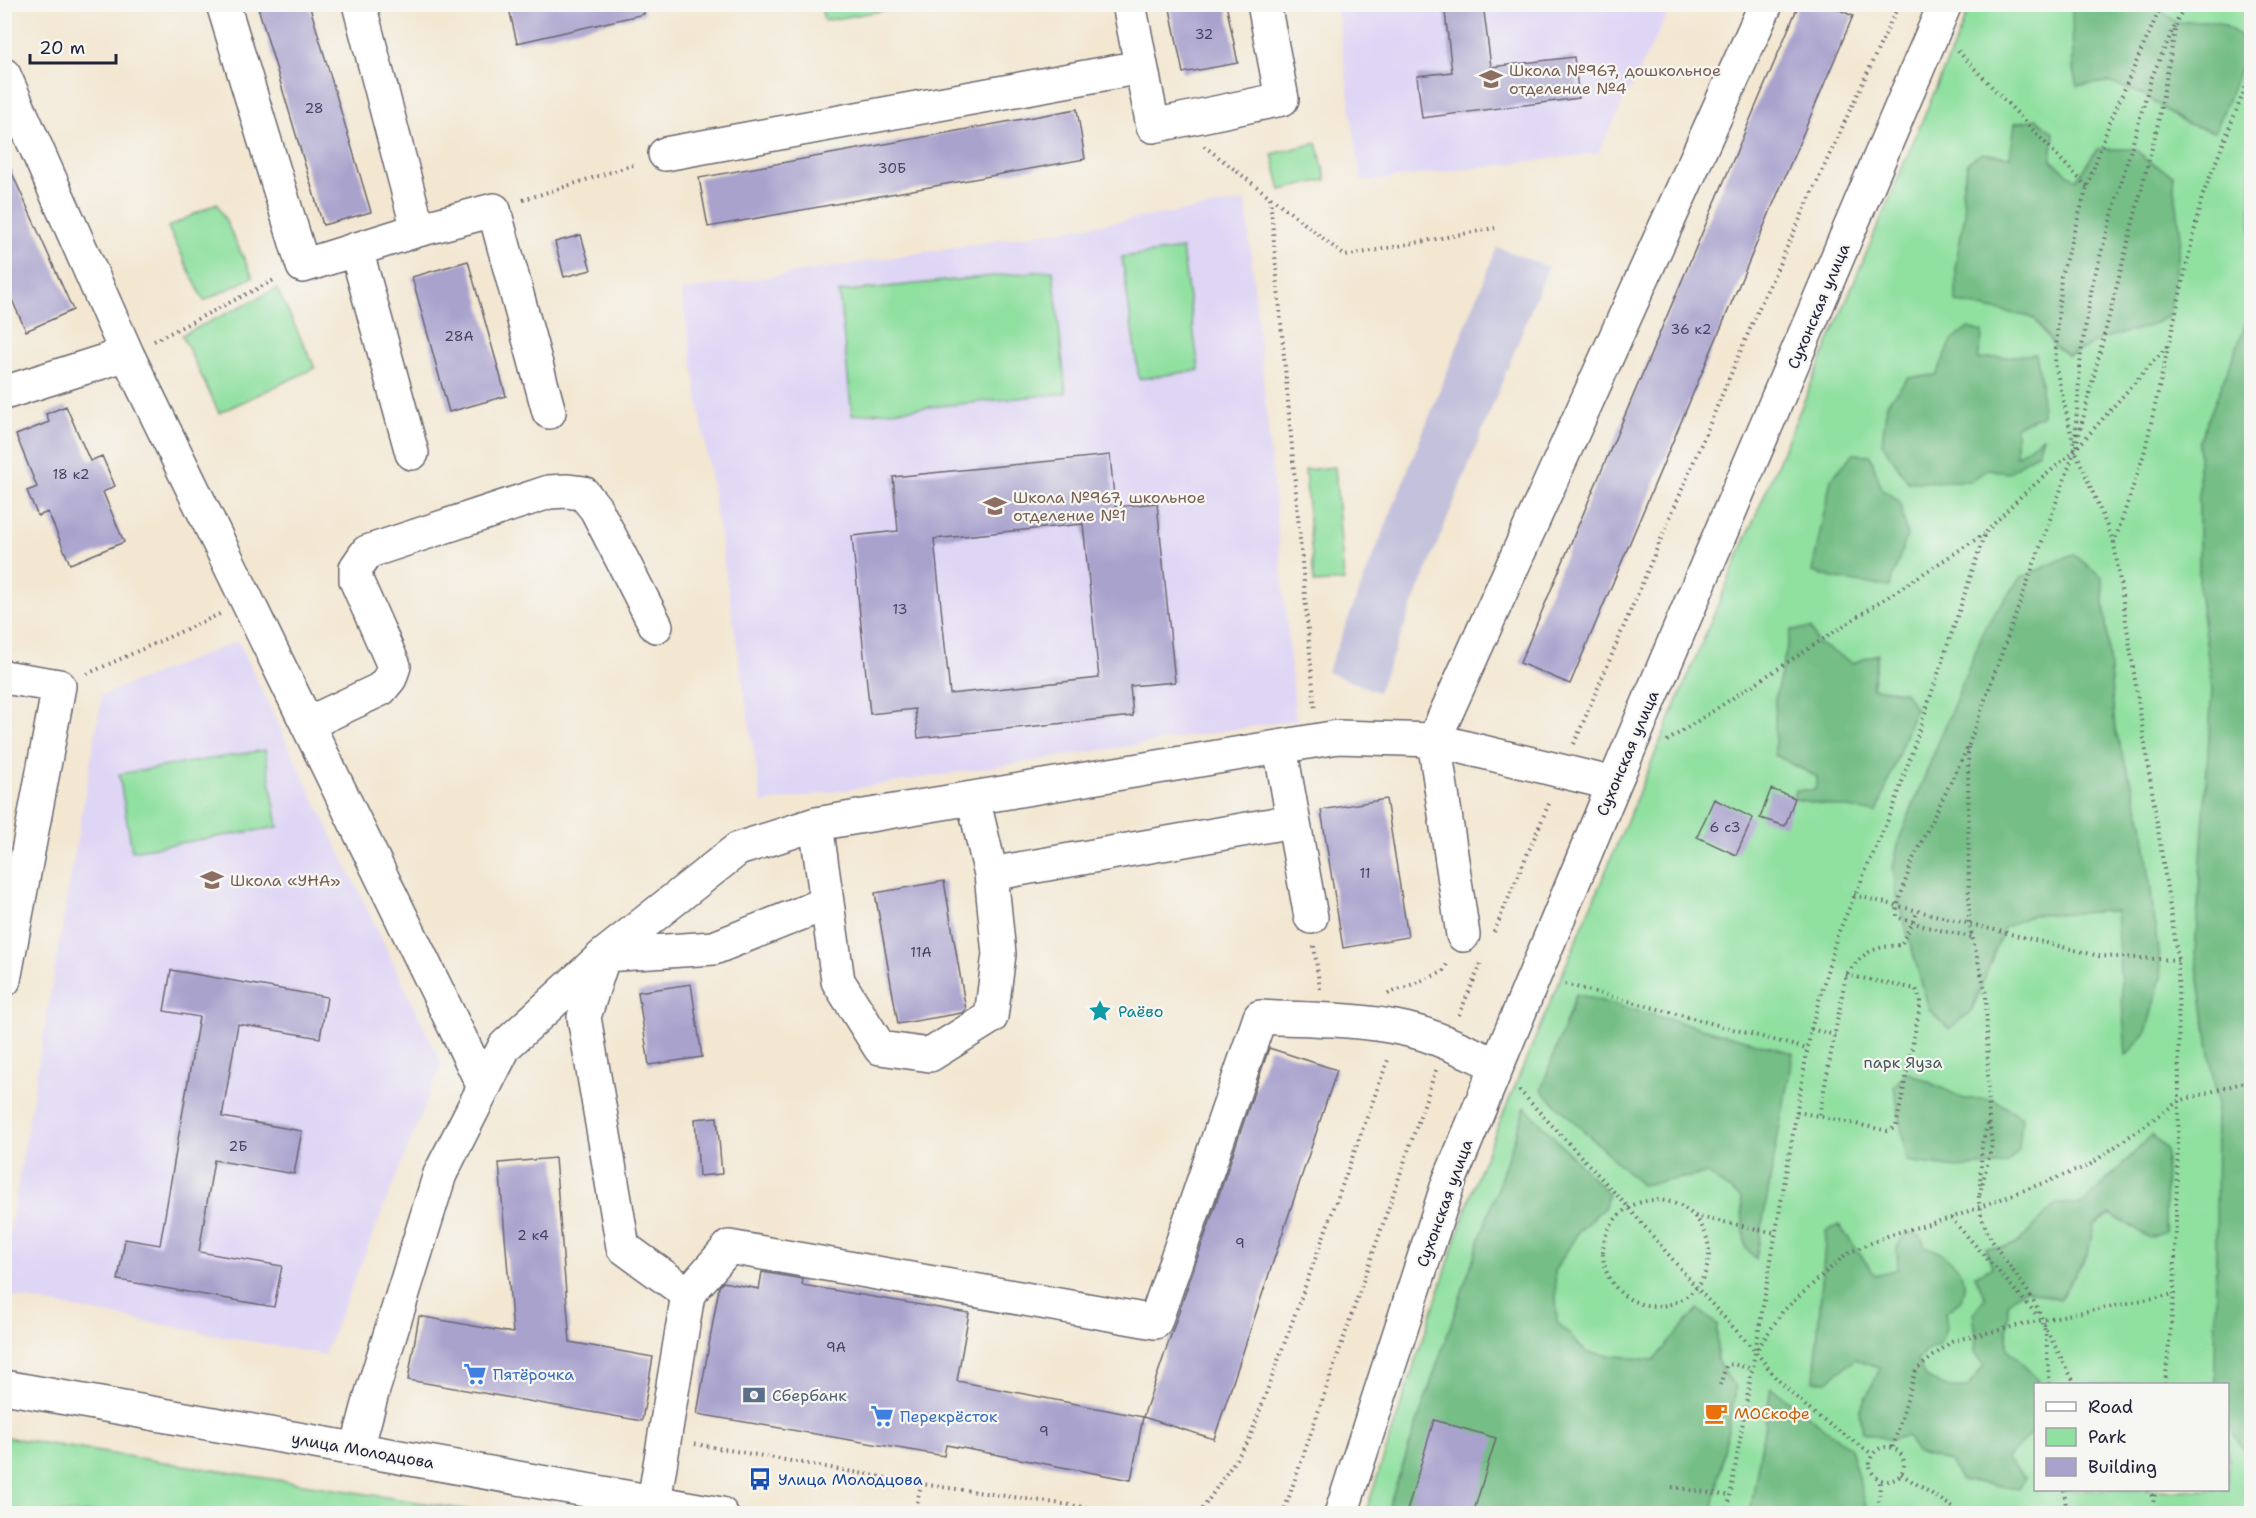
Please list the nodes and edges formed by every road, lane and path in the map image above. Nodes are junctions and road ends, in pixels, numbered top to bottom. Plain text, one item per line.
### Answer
1 (223, 4) edge
2 (359, 4) edge
3 (1129, 4) edge
4 (1264, 4) edge
5 (1766, 4) edge
6 (1899, 4) edge
7 (2162, 4) edge
8 (2186, 4) edge
9 (2246, 4) edge
10 (1939, 17) edge
11 (2177, 19) junction
12 (2252, 29) edge
13 (1141, 68) junction
14 (2252, 71) edge
15 (4, 75) edge
16 (1172, 122) junction
17 (665, 154) joint
18 (2086, 187) junction
19 (1270, 197) junction
20 (494, 210) junction
21 (1494, 228) dead end
22 (418, 230) junction
23 (356, 249) junction
24 (303, 266) junction
25 (2167, 346) junction
26 (127, 354) junction
27 (4, 393) edge
28 (549, 412) dead end
29 (2075, 450) junction
30 (412, 453) dead end
31 (1985, 533) junction
32 (2114, 543) junction
33 (248, 602) junction
34 (656, 626) dead end
35 (4, 677) edge
36 (59, 686) junction
37 (307, 724) junction
38 (1672, 739) dead end
39 (1434, 740) junction
40 (1317, 741) junction
41 (1280, 747) junction
42 (1968, 747) junction
43 (1562, 771) junction
44 (1614, 784) junction
45 (973, 798) junction
46 (1293, 821) junction
47 (816, 824) junction
48 (991, 874) junction
49 (1854, 895) junction
50 (827, 903) junction
51 (1897, 906) junction
52 (1918, 911) junction
53 (1311, 917) joint
54 (1912, 922) junction
55 (1969, 924) junction
56 (1971, 937) junction
57 (1480, 942) junction
58 (604, 955) junction
59 (2178, 960) junction
60 (1846, 975) junction
61 (4, 980) edge
62 (1563, 983) dead end
63 (1378, 998) dead end
64 (1324, 1020) junction
65 (1400, 1029) junction
66 (1810, 1029) junction
67 (1835, 1035) junction
68 (1446, 1044) junction
69 (1807, 1048) junction
70 (1495, 1070) junction
71 (2252, 1080) edge
72 (484, 1087) junction
73 (2179, 1101) junction
74 (1797, 1112) junction
75 (1819, 1116) junction
76 (1989, 1119) junction
77 (1979, 1197) junction
78 (1628, 1208) junction
79 (1979, 1208) junction
80 (1694, 1216) junction
81 (1951, 1218) junction
82 (1776, 1233) junction
83 (1696, 1287) junction
84 (688, 1294) junction
85 (2174, 1294) junction
86 (2042, 1320) junction
87 (1756, 1352) junction
88 (1753, 1369) junction
89 (2050, 1383) edge
90 (2074, 1383) edge
91 (2165, 1383) edge
92 (1720, 1385) dead end
93 (4, 1387) edge
94 (665, 1438) junction
95 (1893, 1448) junction
96 (357, 1449) junction
97 (1872, 1454) junction
98 (1901, 1474) junction
99 (1880, 1479) junction
100 (921, 1484) junction
101 (1672, 1487) dead end
102 (2064, 1491) edge
103 (2148, 1491) edge
104 (2155, 1491) edge
105 (1731, 1496) junction
106 (2154, 1498) junction
107 (653, 1508) edge
108 (721, 1514) edge
109 (915, 1514) edge
110 (1133, 1514) edge
111 (1198, 1514) edge
112 (1283, 1514) edge
113 (1341, 1514) edge
114 (1727, 1514) edge
115 (1879, 1514) edge
116 (1963, 1514) edge
117 (2067, 1514) edge
118 (2152, 1514) edge

1 - 24 street
2 - 22 street
3 - 13 street
4 - 16 street
5 - 39 street
6 - 43 path
7 - 18 path
8 - 11 path
9 - 12 path
10 - 18 path
10 - 44 street, Сухонская улица
11 - 29 path
11 - 29 path
13 - 16 street
13 - 17 street
14 - 25 path
15 - 26 street
16 - 19 path
17 - 20 path
18 - 29 path
19 - 21 path
19 - 40 path
20 - 22 street
20 - 28 street
22 - 23 street
23 - 24 street
23 - 30 street
24 - 26 path
25 - 29 path
25 - 32 path
26 - 27 street
26 - 33 street
29 - 31 path
29 - 32 path
29 - 42 path
31 - 38 path
31 - 49 path
32 - 59 path
33 - 36 path
33 - 37 street
34 - 37 street
35 - 36 street
36 - 61 street
37 - 72 street
39 - 40 street
39 - 43 street
39 - 57 street
40 - 41 street
41 - 45 street
41 - 46 street
42 - 51 path
42 - 55 path
43 - 44 street
43 - 57 path
44 - 70 street, Сухонская улица
45 - 47 street
45 - 48 street
46 - 48 street
46 - 53 street
47 - 50 street
47 - 58 street
48 - 50 street
49 - 51 path
49 - 66 path
50 - 58 street
51 - 52 path
51 - 54 path
52 - 54 path
52 - 55 path
53 - 64 path
54 - 56 path
54 - 60 path
55 - 56 path
55 - 59 path
56 - 76 path
57 - 63 path
57 - 68 path
58 - 72 street
58 - 84 street
59 - 73 path
60 - 67 path
60 - 75 path
62 - 69 path
64 - 65 street
64 - 84 street
65 - 68 street
65 - 111 path
66 - 67 path
66 - 69 path
67 - 75 path
68 - 70 street
68 - 112 path
69 - 74 path
70 - 78 path
70 - 113 street, Сухонская улица
71 - 73 path
72 - 96 street
73 - 79 path
73 - 85 path
74 - 75 path
74 - 82 path
76 - 77 path
76 - 77 path
77 - 79 path
78 - 80 path
78 - 83 path
78 - 83 path
79 - 81 path
79 - 86 path
80 - 82 path
80 - 83 path
81 - 86 path
81 - 87 path
82 - 87 path
83 - 87 path
84 - 94 street
85 - 86 path
85 - 91 path
86 - 89 path
86 - 90 path
86 - 95 path
87 - 88 path
87 - 97 path
88 - 92 path
88 - 105 path
93 - 96 street, улица Молодцова
94 - 100 path
94 - 107 street
95 - 97 path
95 - 98 path
96 - 107 street, улица Молодцова
97 - 99 path
98 - 99 path
98 - 116 path
99 - 115 path
100 - 109 path
100 - 110 path
101 - 105 path
102 - 117 path
103 - 106 path
104 - 106 path
105 - 114 path
106 - 118 path
107 - 108 street, улица Молодцова

